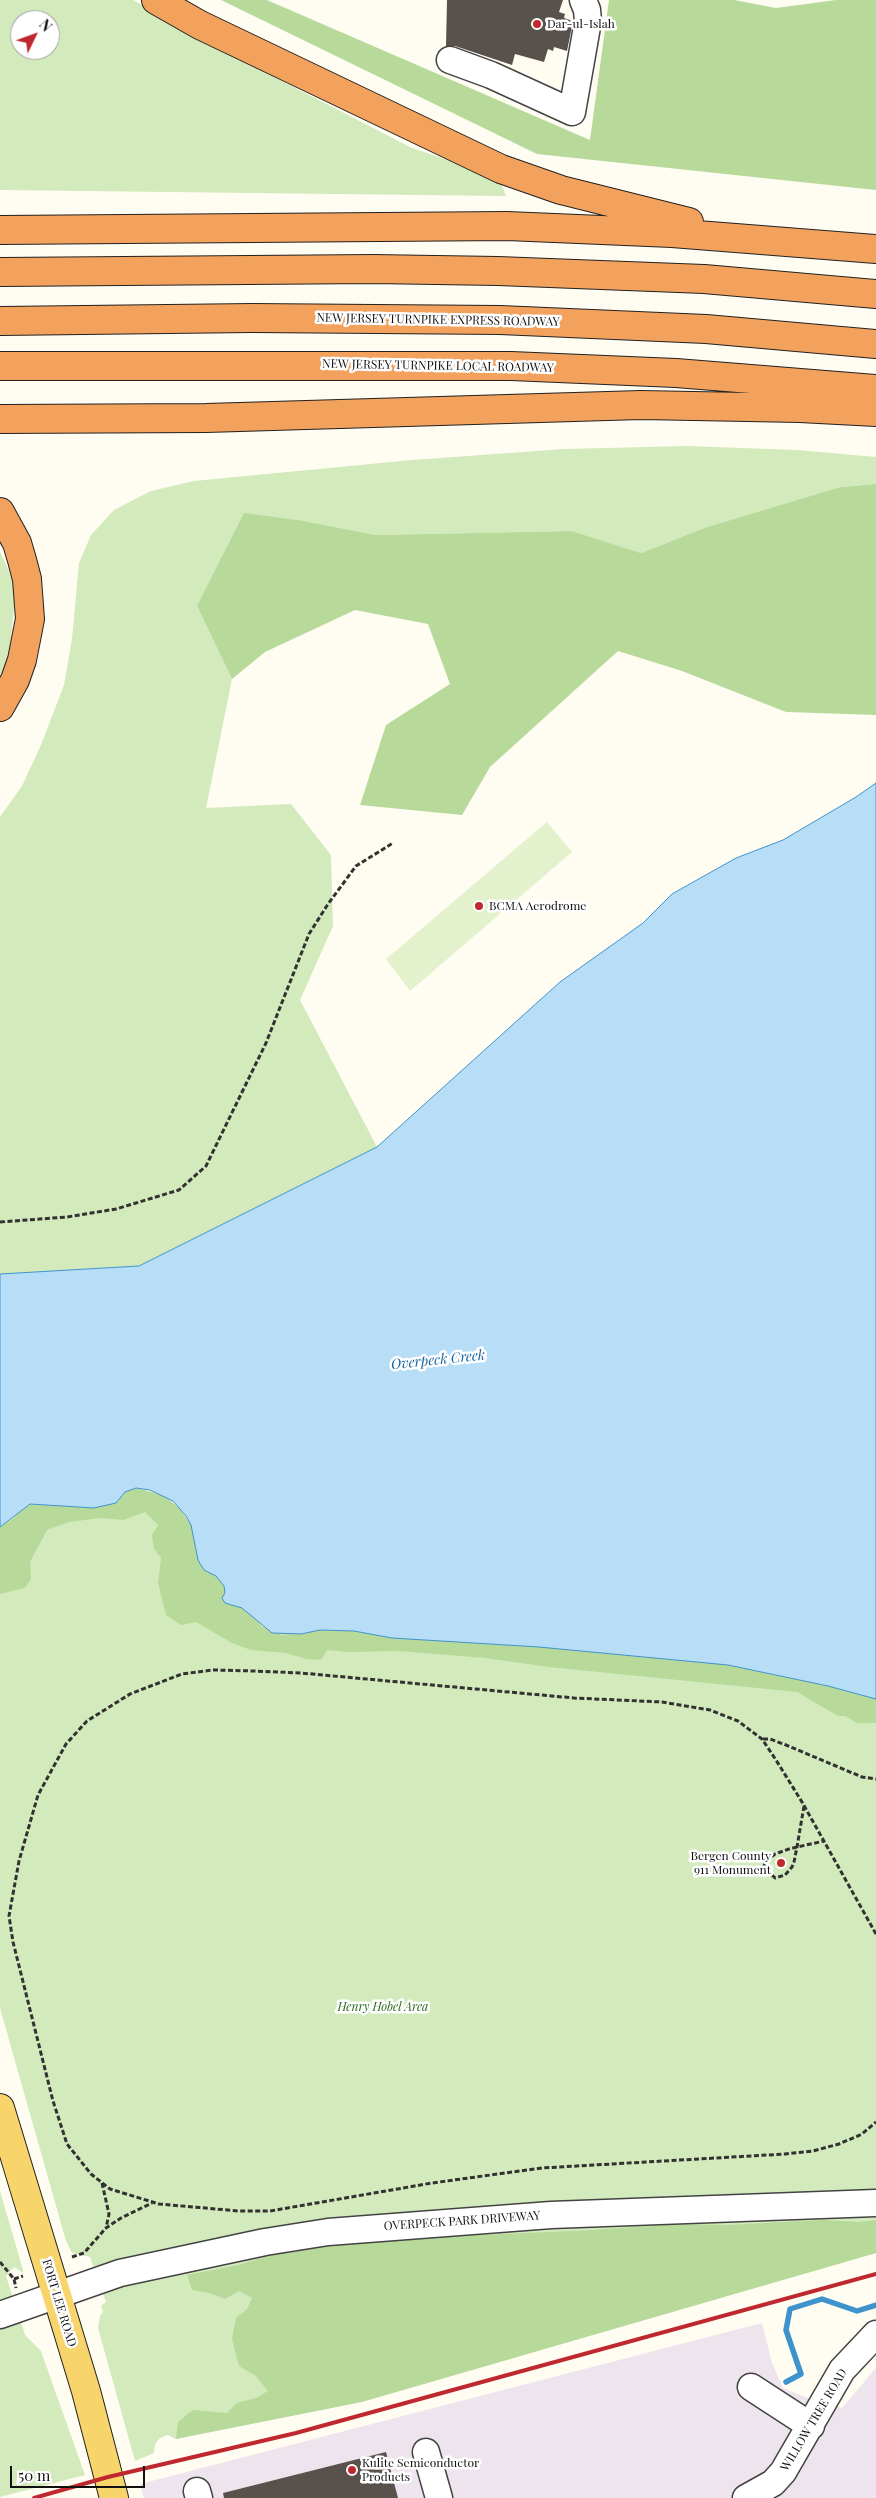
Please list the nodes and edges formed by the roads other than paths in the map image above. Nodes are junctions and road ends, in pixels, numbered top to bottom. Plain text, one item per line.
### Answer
1 (156, 0) edge
2 (583, 0) edge
3 (450, 60) dead end
4 (0, 230) edge
5 (756, 238) junction
6 (876, 249) edge
7 (0, 272) edge
8 (876, 294) edge
9 (0, 321) edge
10 (876, 344) edge
11 (0, 366) edge
12 (876, 389) edge
13 (876, 412) edge
14 (0, 420) edge
15 (0, 512) edge
16 (0, 707) edge
17 (0, 2108) edge
18 (876, 2203) edge
19 (56, 2295) junction
20 (0, 2315) edge
21 (876, 2334) edge
22 (751, 2387) dead end
23 (811, 2426) junction
24 (426, 2452) dead end
25 (780, 2491) edge
26 (114, 2498) edge
27 (439, 2498) edge
28 (746, 2498) edge

1 - 5 highway
2 - 3 street
4 - 5 highway
5 - 6 highway
7 - 8 highway
9 - 10 highway, NEW JERSEY TURNPIKE EXPRESS ROADWAY
11 - 12 highway, NEW JERSEY TURNPIKE LOCAL ROADWAY
13 - 14 highway
15 - 16 highway
17 - 19 main road, FORT LEE ROAD
18 - 19 street, OVERPECK PARK DRIVEWAY
19 - 20 street, OVERPECK PARK DRIVEWAY
19 - 26 main road, FORT LEE ROAD
21 - 23 street, WILLOW TREE ROAD
22 - 23 street
23 - 25 street, WILLOW TREE ROAD
24 - 27 street
25 - 28 street, WILLOW TREE ROAD

